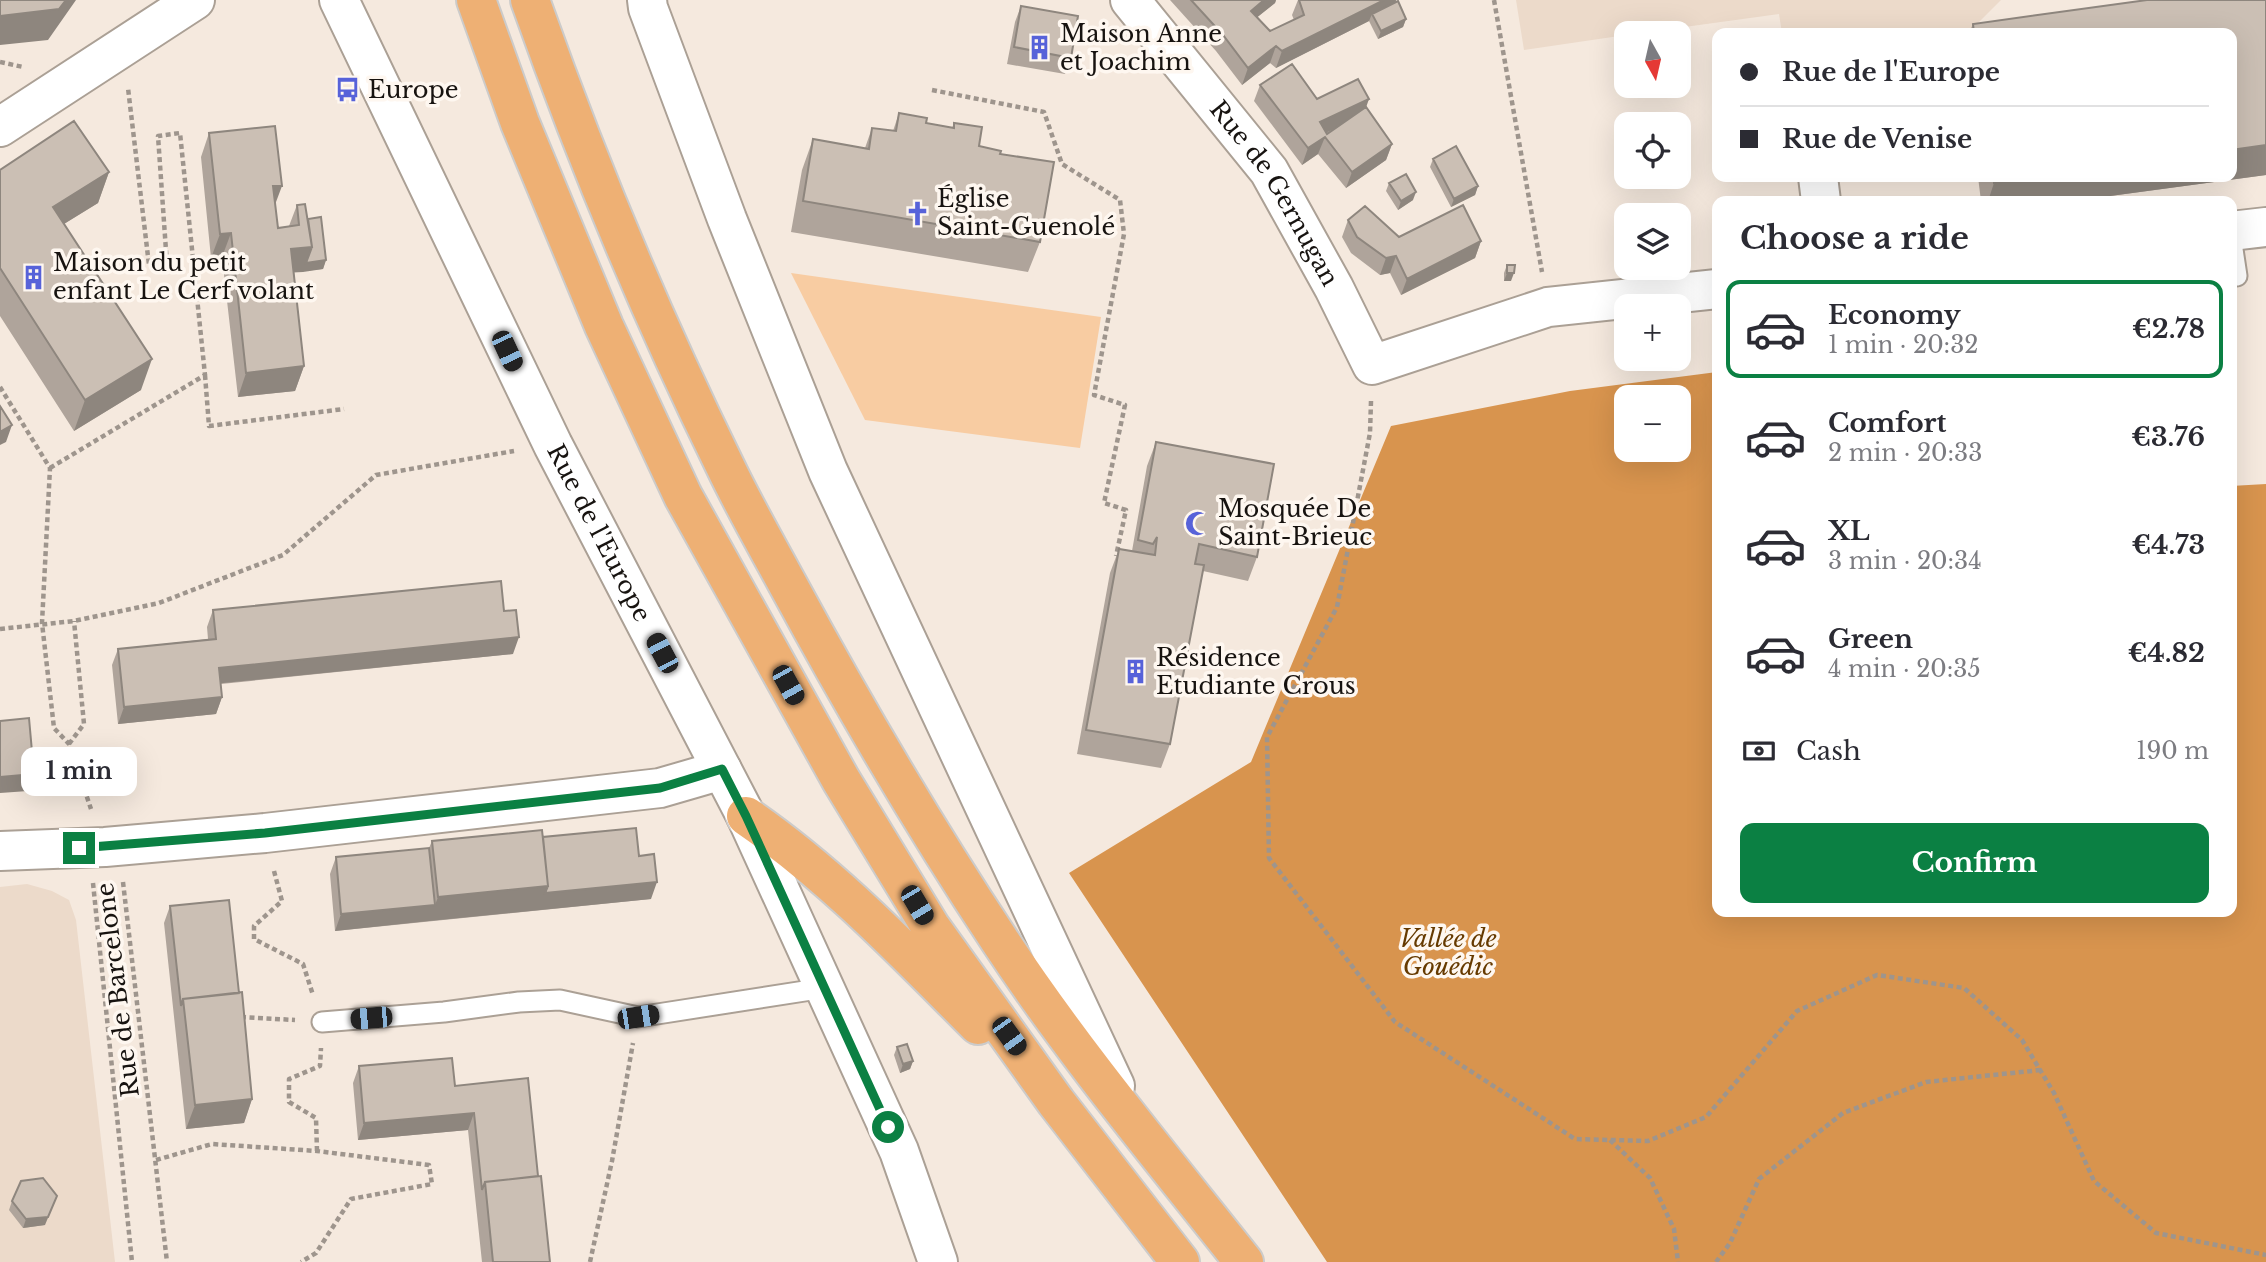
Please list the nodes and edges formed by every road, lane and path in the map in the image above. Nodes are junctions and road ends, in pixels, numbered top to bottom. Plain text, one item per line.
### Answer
1 (195, 0) edge
2 (340, 0) edge
3 (476, 0) edge
4 (530, 0) edge
5 (647, 0) edge
6 (1130, 0) edge
7 (1494, 0) edge
8 (122, 47) junction
9 (0, 61) edge
10 (34, 69) dead end
11 (932, 90) dead end
12 (0, 127) edge
13 (2266, 227) edge
14 (2237, 233) edge
15 (1712, 290) edge
16 (1548, 307) junction
17 (1372, 365) junction
18 (205, 375) junction
19 (0, 387) edge
20 (344, 409) dead end
21 (553, 445) junction
22 (50, 468) junction
23 (1116, 559) edge
24 (74, 621) junction
25 (42, 623) junction
26 (0, 629) edge
27 (69, 744) junction
28 (722, 769) junction
29 (746, 816) junction
30 (265, 833) junction
31 (104, 847) junction
32 (0, 851) edge
33 (824, 989) junction
34 (233, 1016) edge
35 (638, 1017) junction
36 (322, 1022) junction
37 (2040, 1070) junction
38 (1056, 1102) junction
39 (1131, 1119) junction
40 (1609, 1140) junction
41 (317, 1151) junction
42 (156, 1160) junction
43 (2266, 1255) edge
44 (132, 1262) edge
45 (167, 1262) edge
46 (301, 1262) edge
47 (590, 1262) edge
48 (938, 1262) edge
49 (1180, 1262) edge
50 (1244, 1262) edge
51 (1678, 1262) edge
52 (1716, 1262) edge

1 - 8 street
2 - 21 street, Rue de l'Europe
3 - 38 highway
4 - 39 highway
5 - 39 street
6 - 17 street, Rue de Gernugan
7 - 16 path
8 - 12 street
8 - 18 path
9 - 10 path
11 - 23 path
13 - 14 street
15 - 16 street
16 - 17 street
17 - 40 path
18 - 20 path
18 - 22 path
19 - 22 path
21 - 24 path
21 - 28 street, Rue de l'Europe
22 - 25 path
24 - 25 path
24 - 27 path
25 - 26 path
25 - 27 path
27 - 31 path
28 - 29 street, Rue de l'Europe
28 - 30 street
29 - 33 street, Rue de l'Europe
29 - 38 highway
30 - 31 street
30 - 36 path
31 - 32 street
31 - 42 path, Rue de Barcelone
31 - 44 path, Rue de Barcelone
33 - 35 lane
33 - 48 street, Rue de l'Europe
34 - 36 path
35 - 36 lane
35 - 47 path
36 - 41 path
37 - 40 path
37 - 43 path
37 - 52 path
38 - 49 highway
39 - 50 highway
40 - 51 path
41 - 42 path
41 - 46 path
42 - 45 path, Rue de Barcelone

